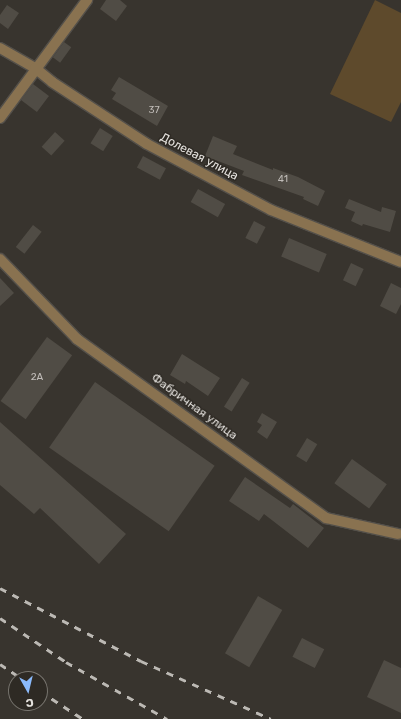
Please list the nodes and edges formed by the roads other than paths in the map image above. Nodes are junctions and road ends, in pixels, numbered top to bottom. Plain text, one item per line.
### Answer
1 (87, 0) edge
2 (0, 48) edge
3 (35, 68) junction
4 (0, 118) edge
5 (0, 259) edge
6 (401, 262) edge
7 (398, 534) dead end

1 - 3 street
2 - 3 street, Долевая улица
3 - 4 street
3 - 6 street, Долевая улица
5 - 7 street, Фабричная улица

